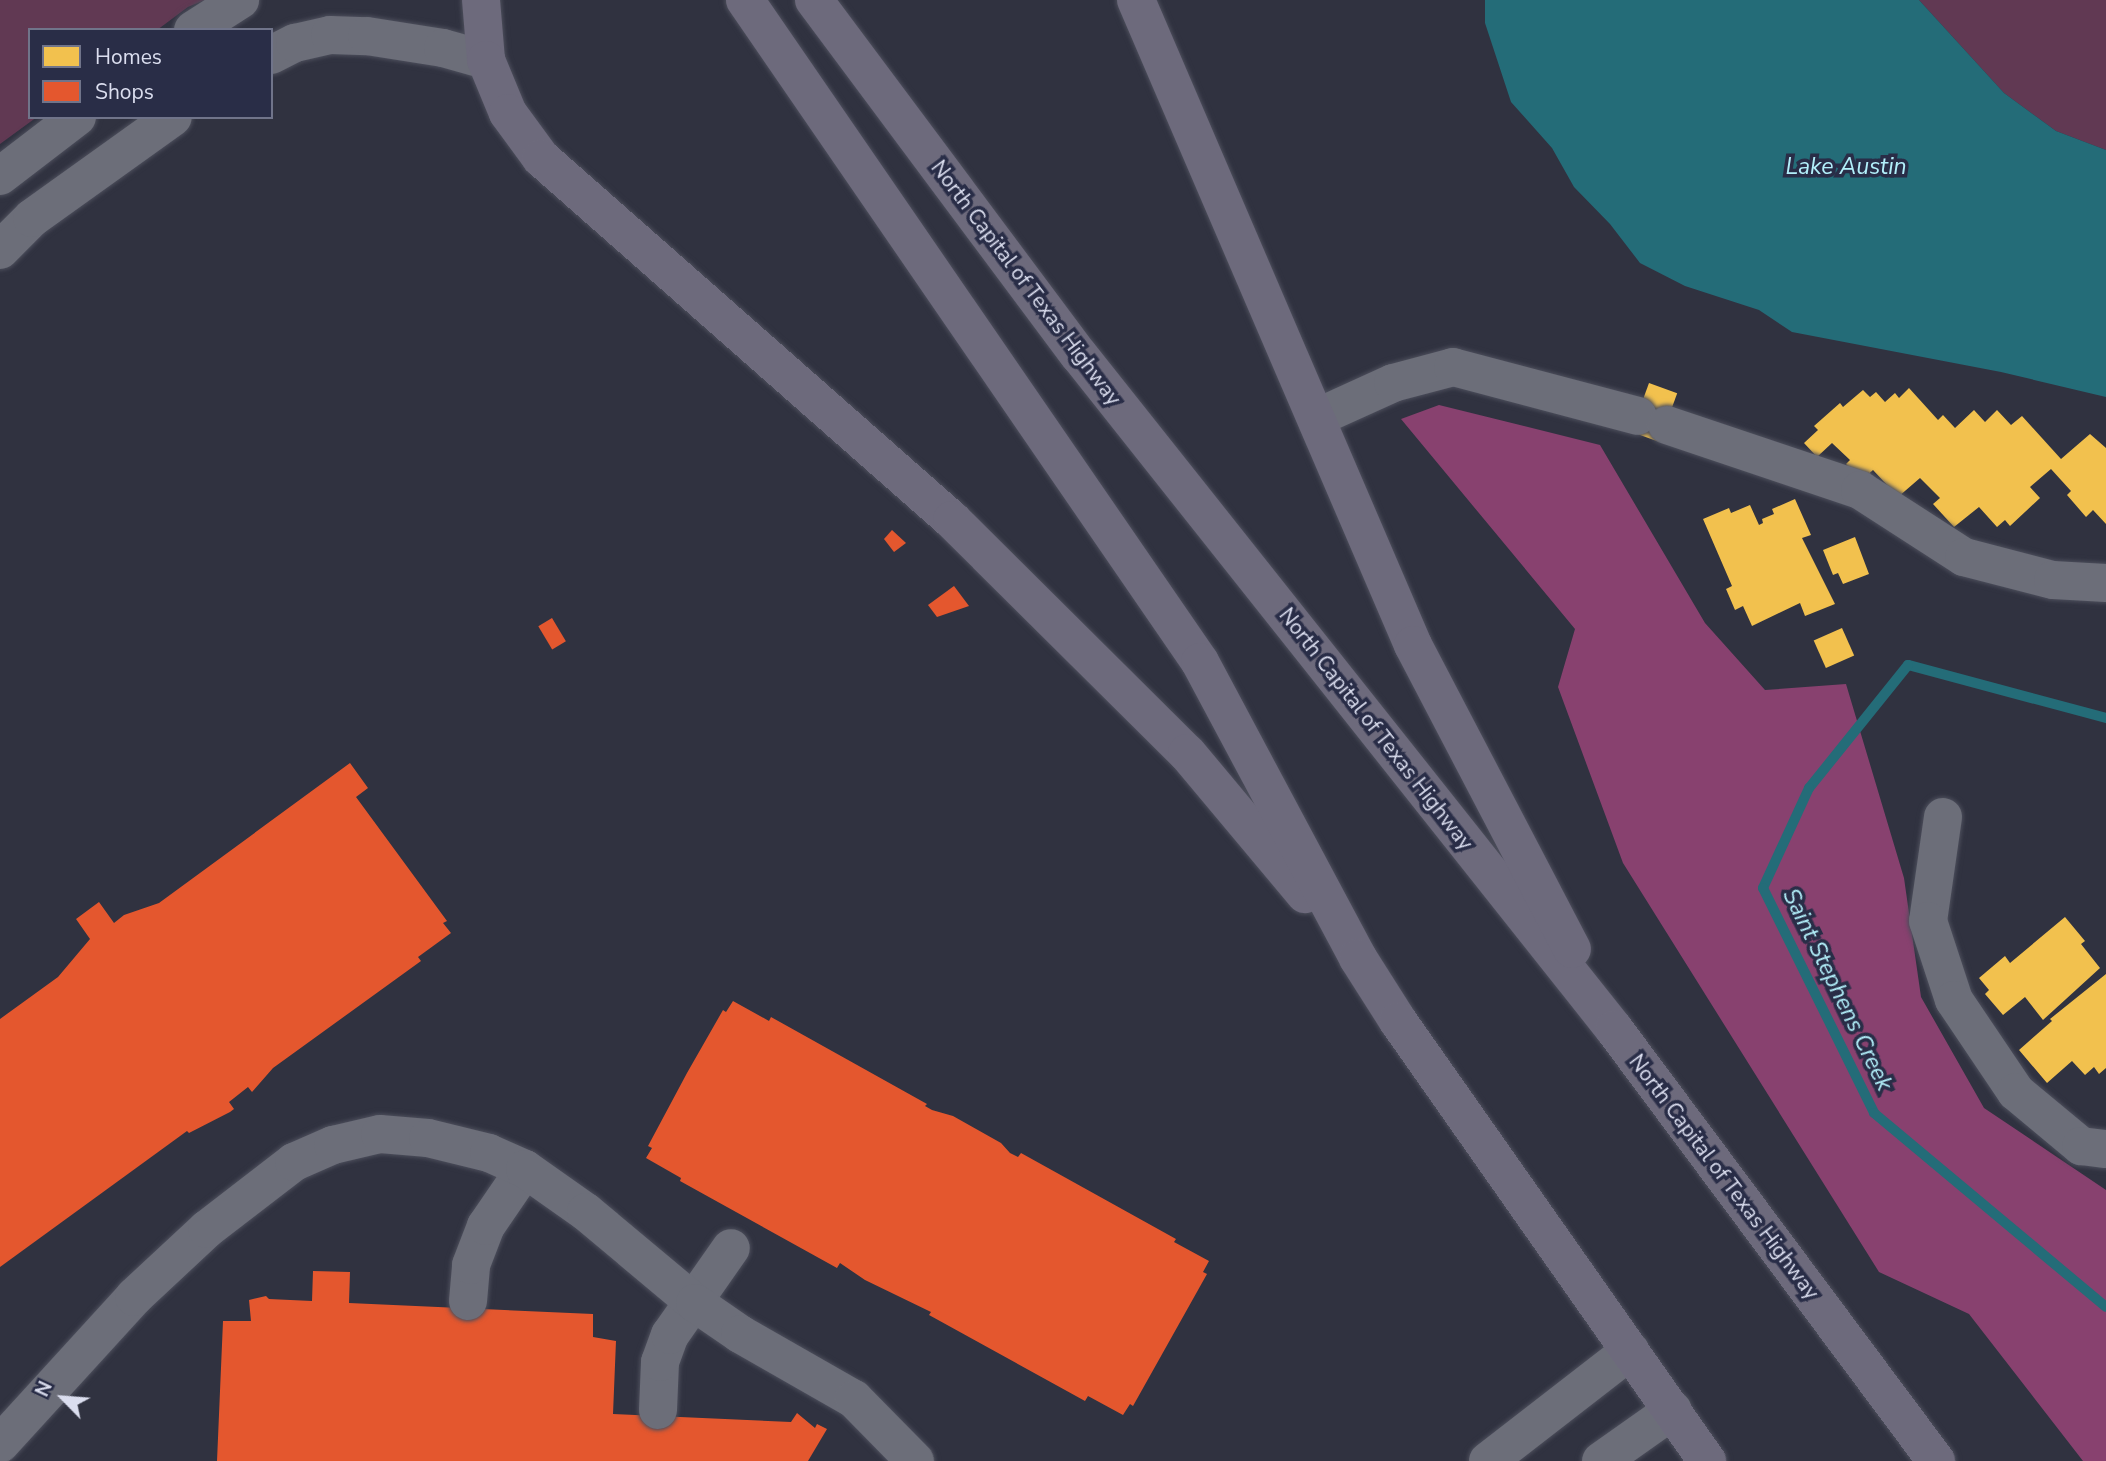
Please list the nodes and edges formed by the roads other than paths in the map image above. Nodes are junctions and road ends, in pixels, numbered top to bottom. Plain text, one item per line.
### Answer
1 (240, 0) edge
2 (481, 0) edge
3 (745, 0) edge
4 (1136, 0) edge
5 (815, 1) edge
6 (196, 28) edge
7 (273, 54) edge
8 (486, 61) junction
9 (74, 119) edge
10 (170, 119) edge
11 (0, 176) edge
12 (0, 250) edge
13 (1316, 418) junction
14 (2106, 583) edge
15 (1942, 817) dead end
16 (1358, 958) junction
17 (1614, 1029) junction
18 (2106, 1149) edge
19 (525, 1170) junction
20 (731, 1248) dead end
21 (468, 1301) dead end
22 (695, 1303) junction
23 (1630, 1351) junction
24 (658, 1410) dead end
25 (1673, 1410) junction
26 (0, 1443) edge
27 (15, 1461) edge
28 (915, 1461) edge
29 (1488, 1461) edge
30 (1601, 1461) edge
31 (1707, 1461) edge
32 (1936, 1461) edge

1 - 6 street
2 - 8 highway
3 - 16 highway
4 - 13 highway
5 - 17 highway, North Capital of Texas Highway
7 - 8 street
8 - 16 highway
9 - 11 street
10 - 12 street
13 - 14 street
13 - 17 highway
15 - 18 street
16 - 23 highway
17 - 32 highway, North Capital of Texas Highway
19 - 21 street
19 - 22 street
19 - 26 street
20 - 22 street
22 - 24 street
22 - 28 street
23 - 25 highway
23 - 29 street
25 - 30 street
25 - 31 highway
26 - 27 street

